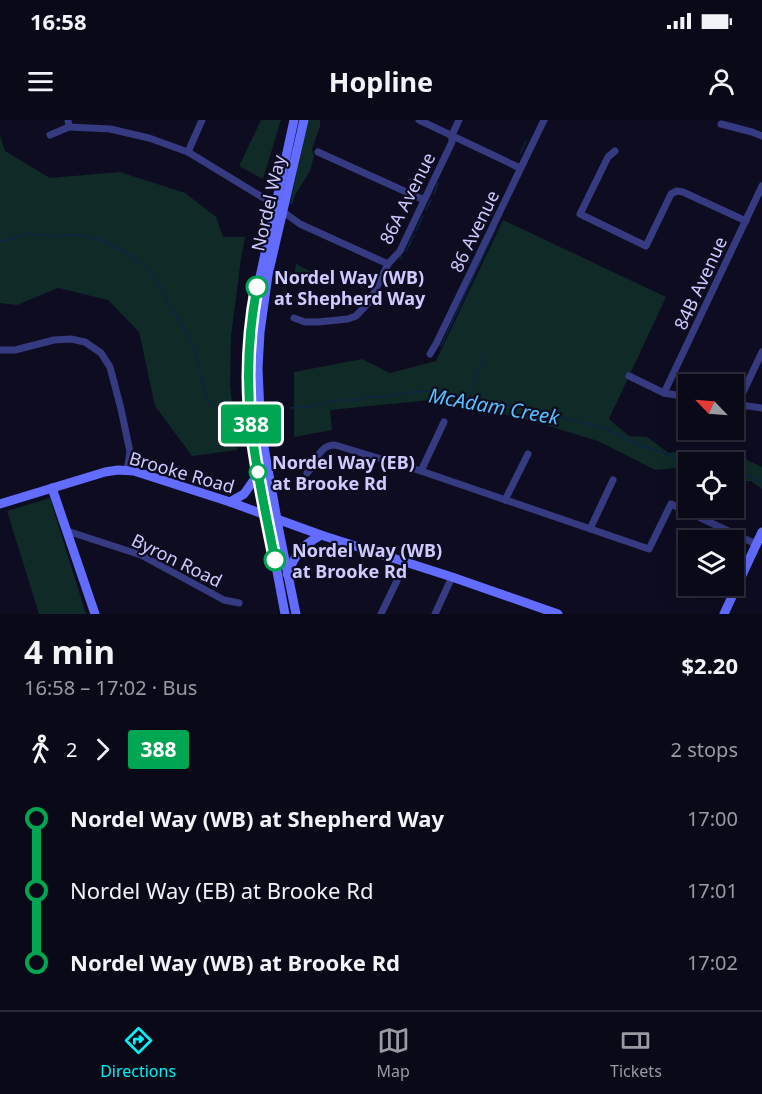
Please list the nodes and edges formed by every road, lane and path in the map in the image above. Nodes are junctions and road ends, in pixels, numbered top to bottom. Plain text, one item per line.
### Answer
1 (202, 120) edge
2 (294, 120) edge
3 (304, 120) edge
4 (419, 120) edge
5 (459, 120) edge
6 (544, 120) edge
7 (69, 123) edge
8 (721, 124) dead end
9 (50, 135) dead end
10 (452, 135) junction
11 (762, 136) edge
12 (615, 151) dead end
13 (318, 152) dead end
14 (188, 153) junction
15 (520, 168) junction
16 (762, 186) edge
17 (424, 200) junction
18 (279, 209) junction
19 (746, 221) junction
20 (388, 264) junction
21 (294, 318) dead end
22 (0, 350) edge
23 (762, 352) edge
24 (430, 354) dead end
25 (629, 376) dead end
26 (744, 387) edge
27 (664, 393) junction
28 (678, 395) edge
29 (744, 405) edge
30 (762, 408) edge
31 (444, 422) dead end
32 (528, 454) dead end
33 (127, 470) junction
34 (421, 471) junction
35 (307, 473) dead end
36 (258, 474) junction
37 (613, 480) dead end
38 (52, 488) junction
39 (506, 500) junction
40 (230, 502) junction
41 (0, 504) edge
42 (266, 515) junction
43 (277, 519) junction
44 (590, 529) junction
45 (67, 531) junction
46 (762, 532) edge
47 (321, 535) junction
48 (756, 544) junction
49 (406, 562) junction
50 (287, 574) junction
51 (452, 577) junction
52 (239, 603) dead end
53 (95, 614) edge
54 (285, 614) edge
55 (296, 614) edge
56 (381, 614) edge
57 (435, 614) edge
58 (558, 614) edge
59 (724, 614) edge

1 - 14 street
2 - 18 main road, Nordel Way
3 - 18 main road, Nordel Way
4 - 10 street
5 - 10 street, 86A Avenue
6 - 15 street, 86 Avenue
7 - 9 street
7 - 14 street
8 - 11 street
10 - 15 street
10 - 17 street, 86A Avenue
12 - 19 street
13 - 17 street
14 - 18 street
15 - 24 street, 86 Avenue
16 - 19 street, 84B Avenue
17 - 20 street, 86A Avenue
18 - 20 street
18 - 36 main road, Nordel Way
18 - 43 main road, Nordel Way
19 - 27 street, 84B Avenue
20 - 21 street, 86A Avenue
22 - 33 street
23 - 26 street
25 - 27 street
27 - 28 street
29 - 30 street
31 - 34 street
32 - 39 street
33 - 38 main road, Brooke Road
33 - 40 main road, Brooke Road
34 - 35 street
34 - 39 street
36 - 40 main road
36 - 42 main road, Nordel Way
37 - 44 street
38 - 41 main road, Brooke Road
38 - 45 main road
39 - 44 street
40 - 42 main road, Brooke Road
42 - 43 main road, Brooke Road
42 - 54 main road, Nordel Way
43 - 47 main road, Brooke Road
43 - 50 main road, Nordel Way
44 - 48 street
45 - 52 street, Byron Road
45 - 53 main road
46 - 48 main road
47 - 49 main road, Brooke Road
47 - 50 main road
48 - 59 main road
49 - 51 main road, Brooke Road
49 - 56 street
50 - 55 main road, Nordel Way
51 - 57 street
51 - 58 main road, Brooke Road

